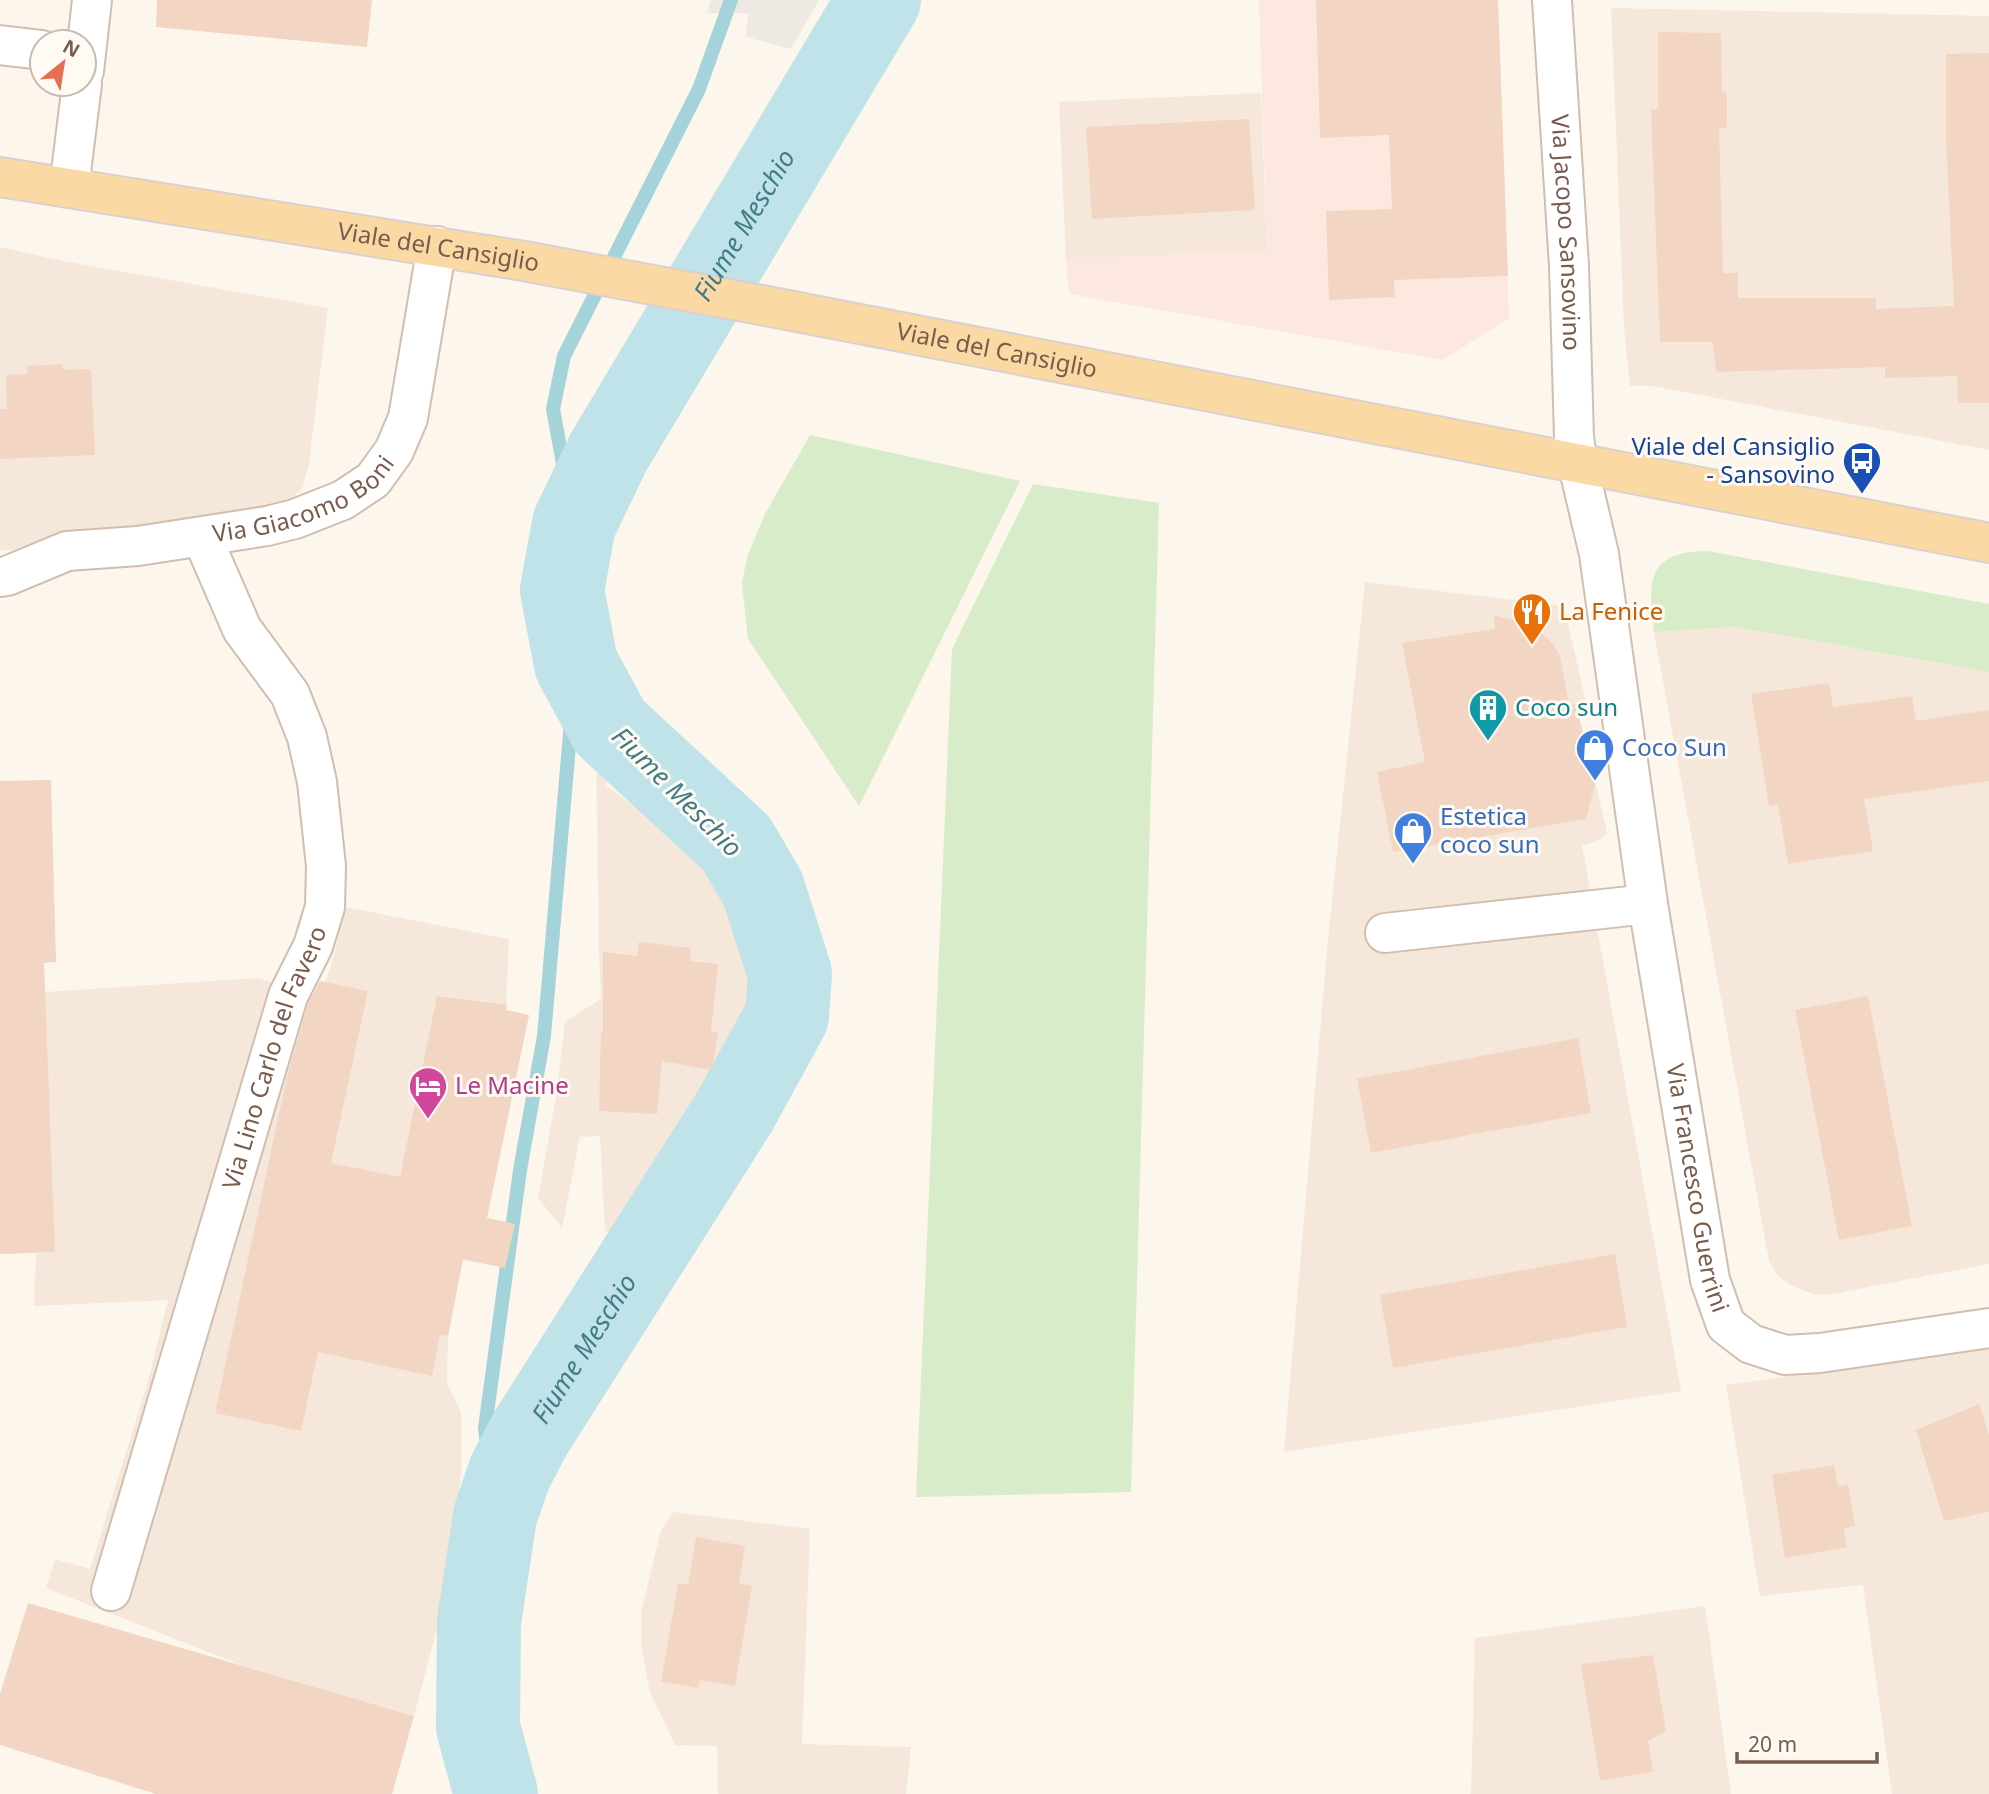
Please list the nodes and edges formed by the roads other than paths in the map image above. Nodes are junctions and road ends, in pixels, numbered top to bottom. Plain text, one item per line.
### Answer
1 (92, 0) edge
2 (1552, 0) edge
3 (89, 28) edge
4 (0, 46) edge
5 (28, 49) edge
6 (80, 98) edge
7 (0, 177) edge
8 (69, 188) junction
9 (437, 246) junction
10 (1578, 465) junction
11 (202, 537) junction
12 (1989, 543) edge
13 (0, 577) edge
14 (1648, 904) junction
15 (1385, 933) dead end
16 (1989, 1328) edge
17 (111, 1591) dead end

1 - 3 street
2 - 10 street, Via Jacopo Sansovino
4 - 5 street
6 - 8 street
7 - 8 main road, Viale del Cansiglio
8 - 9 main road, Viale del Cansiglio
9 - 10 main road, Viale del Cansiglio
9 - 11 street, Via Giacomo Boni
10 - 12 main road, Viale del Cansiglio
10 - 14 street, Via Francesco Guerrini
11 - 13 street, Via Giacomo Boni
11 - 17 street, Via Lino Carlo del Favero
14 - 15 street
14 - 16 street, Via Francesco Guerrini

